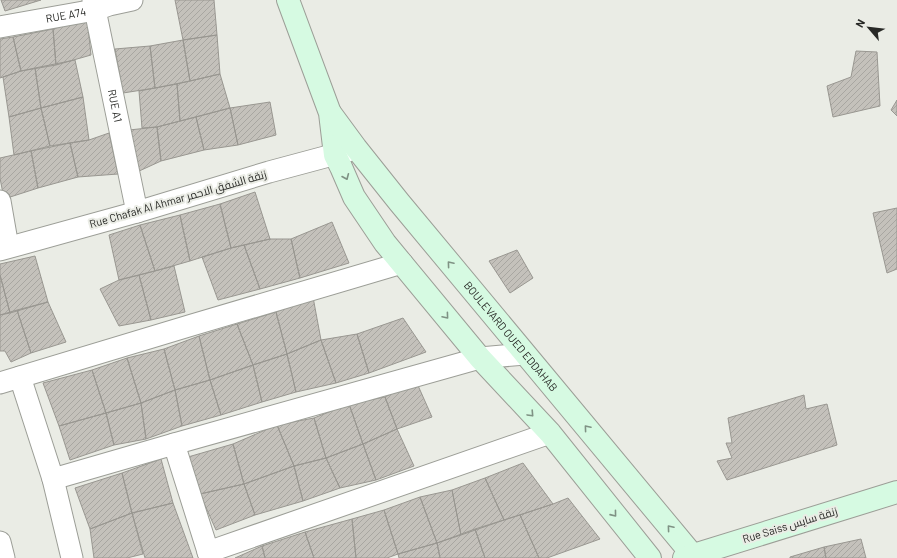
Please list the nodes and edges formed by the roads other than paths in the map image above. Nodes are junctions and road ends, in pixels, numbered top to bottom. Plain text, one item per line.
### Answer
1 (132, 0) edge
2 (288, 0) edge
3 (94, 5) edge
4 (0, 27) edge
5 (330, 113) junction
6 (356, 148) junction
7 (335, 155) junction
8 (0, 200) edge
9 (137, 212) junction
10 (4, 248) edge
11 (402, 263) junction
12 (525, 354) junction
13 (480, 358) junction
14 (20, 377) junction
15 (0, 383) edge
16 (550, 433) junction
17 (174, 444) junction
18 (53, 480) junction
19 (897, 492) edge
20 (0, 542) edge
21 (209, 555) edge
22 (690, 557) edge
23 (4, 558) edge
24 (72, 558) edge
25 (650, 558) edge

1 - 3 street, RUE A74
2 - 5 street, BOULEVARD OUED EDDAHAB
3 - 4 street, RUE A74
3 - 9 street, RUE A1
5 - 6 street, BOULEVARD OUED EDDAHAB
5 - 7 street, BOULEVARD OUED EDDAHAB
6 - 7 street, Rue Chafak Al Ahmar زنقة الشفق الاحمر
12 -> 6 street, BOULEVARD OUED EDDAHAB
7 - 9 street, Rue Chafak Al Ahmar زنقة الشفق الاحمر
7 -> 11 street, BOULEVARD OUED EDDAHAB
8 - 10 street
9 - 10 street, Rue Chafak Al Ahmar زنقة الشفق الاحمر
11 -> 13 street, BOULEVARD OUED EDDAHAB
11 - 14 street
12 - 13 street
22 -> 12 street, BOULEVARD OUED EDDAHAB
13 -> 16 street, BOULEVARD OUED EDDAHAB
13 - 17 street
14 - 15 street
14 - 18 street
16 - 21 street
16 -> 25 street, BOULEVARD OUED EDDAHAB
17 - 18 street
17 - 21 street
18 - 24 street
19 - 22 street, Rue Saiss زنقة سايس
20 - 23 street

